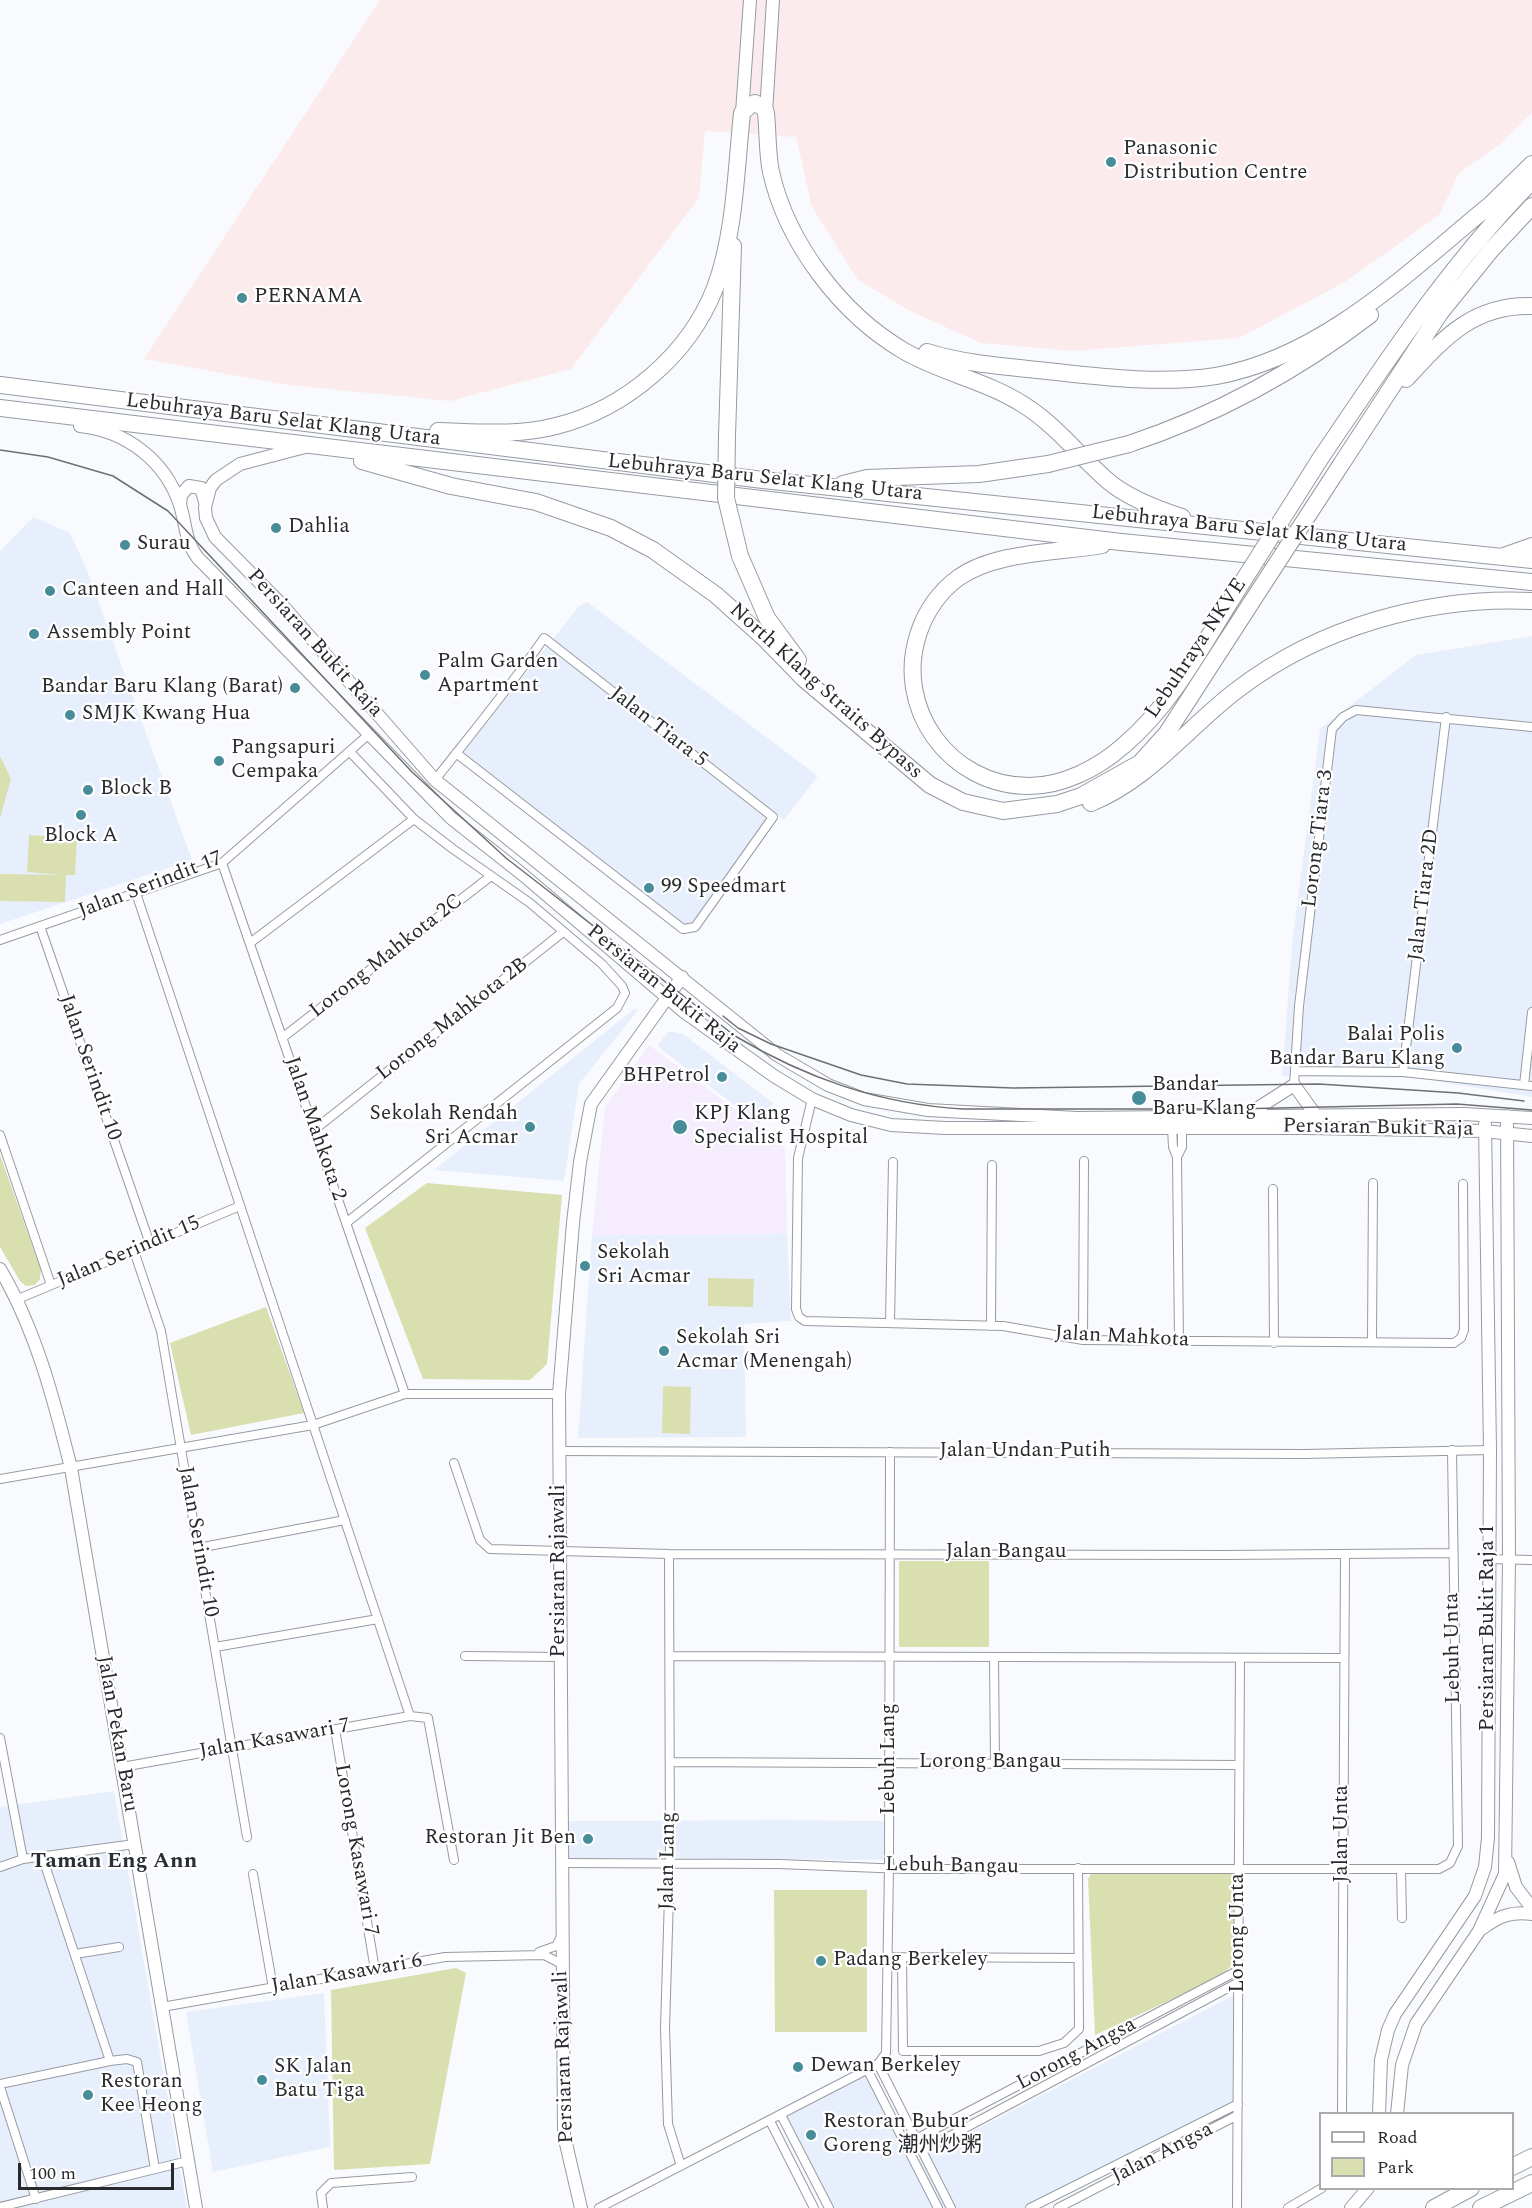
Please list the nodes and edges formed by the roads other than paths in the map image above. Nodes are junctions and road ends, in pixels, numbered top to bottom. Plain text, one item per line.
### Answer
1 (750, 0) edge
2 (773, 0) edge
3 (742, 113) junction
4 (766, 113) junction
5 (1532, 164) edge
6 (1532, 181) edge
7 (1490, 205) junction
8 (731, 206) junction
9 (1532, 206) edge
10 (1532, 306) edge
11 (886, 339) junction
12 (0, 386) edge
13 (0, 409) edge
14 (369, 432) junction
15 (1356, 440) junction
16 (309, 446) junction
17 (833, 487) junction
18 (180, 505) junction
19 (206, 507) junction
20 (1204, 525) junction
21 (1121, 542) junction
22 (1532, 546) edge
23 (1500, 557) junction
24 (1532, 560) edge
25 (1532, 582) edge
26 (1532, 601) edge
27 (832, 703) junction
28 (1446, 717) junction
29 (1532, 727) edge
30 (368, 735) junction
31 (350, 752) junction
32 (456, 753) junction
33 (435, 780) junction
34 (1003, 811) junction
35 (414, 819) junction
36 (222, 863) junction
37 (491, 876) junction
38 (136, 893) junction
39 (40, 926) junction
40 (563, 932) junction
41 (0, 940) edge
42 (250, 943) junction
43 (682, 976) junction
44 (666, 997) junction
45 (1532, 1012) edge
46 (282, 1038) junction
47 (1295, 1071) junction
48 (1403, 1072) junction
49 (1294, 1085) junction
50 (1528, 1086) edge
51 (812, 1099) junction
52 (1315, 1114) junction
53 (1486, 1114) junction
54 (1245, 1116) junction
55 (1507, 1116) junction
56 (1532, 1118) edge
57 (1177, 1126) junction
58 (314, 1130) junction
59 (1484, 1131) junction
60 (1506, 1134) junction
61 (0, 1135) edge
62 (1532, 1136) edge
63 (1084, 1161) dead end
64 (893, 1162) dead end
65 (992, 1165) dead end
66 (1373, 1183) dead end
67 (1463, 1184) dead end
68 (1273, 1189) dead end
69 (240, 1206) junction
70 (346, 1223) junction
71 (150, 1244) junction
72 (134, 1251) junction
73 (0, 1269) edge
74 (51, 1285) junction
75 (18, 1299) junction
76 (890, 1322) junction
77 (991, 1326) junction
78 (1083, 1340) junction
79 (1372, 1340) junction
80 (1179, 1342) junction
81 (1274, 1343) junction
82 (405, 1394) junction
83 (559, 1394) junction
84 (313, 1425) junction
85 (181, 1449) junction
86 (1452, 1450) junction
87 (1490, 1450) junction
88 (559, 1451) junction
89 (890, 1452) junction
90 (454, 1463) dead end
91 (71, 1468) junction
92 (0, 1479) edge
93 (345, 1520) junction
94 (198, 1548) junction
95 (560, 1552) junction
96 (890, 1553) junction
97 (1453, 1553) junction
98 (669, 1554) junction
99 (1345, 1554) junction
100 (1488, 1559) junction
101 (1509, 1560) junction
102 (1532, 1560) edge
103 (378, 1619) junction
104 (215, 1647) junction
105 (465, 1656) dead end
106 (670, 1656) junction
107 (890, 1656) junction
108 (561, 1657) junction
109 (994, 1657) junction
110 (1240, 1658) junction
111 (1344, 1658) junction
112 (410, 1716) junction
113 (335, 1730) junction
114 (0, 1738) edge
115 (232, 1748) junction
116 (2, 1756) edge
117 (670, 1761) junction
118 (890, 1763) junction
119 (995, 1763) junction
120 (1239, 1765) junction
121 (122, 1767) junction
122 (247, 1837) dead end
123 (135, 1844) junction
124 (1458, 1846) joint
125 (42, 1856) junction
126 (1507, 1856) junction
127 (23, 1859) junction
128 (454, 1860) dead end
129 (562, 1863) junction
130 (670, 1864) junction
131 (0, 1867) edge
132 (890, 1867) junction
133 (1078, 1868) junction
134 (1239, 1868) junction
135 (1342, 1870) junction
136 (1401, 1870) junction
137 (253, 1874) dead end
138 (1532, 1908) edge
139 (1532, 1914) edge
140 (1402, 1918) dead end
141 (1479, 1931) junction
142 (562, 1936) junction
143 (119, 1947) dead end
144 (75, 1954) junction
145 (532, 1954) junction
146 (887, 1957) junction
147 (902, 1958) junction
148 (1078, 1958) junction
149 (562, 1964) junction
150 (375, 1970) junction
151 (1239, 1970) junction
152 (1239, 1982) junction
153 (273, 1988) junction
154 (162, 2007) junction
155 (110, 2061) junction
156 (878, 2064) junction
157 (867, 2069) junction
158 (0, 2086) edge
159 (1238, 2104) junction
160 (1342, 2112) edge
161 (1379, 2112) edge
162 (1397, 2112) edge
163 (781, 2115) junction
164 (1236, 2116) junction
165 (770, 2121) junction
166 (916, 2139) junction
167 (922, 2151) junction
168 (1532, 2157) edge
169 (189, 2161) junction
170 (681, 2166) junction
171 (1514, 2166) edge
172 (155, 2169) junction
173 (412, 2177) dead end
174 (1532, 2183) edge
175 (1319, 2190) edge
176 (1366, 2190) edge
177 (1467, 2190) edge
178 (578, 2195) junction
179 (36, 2199) junction
180 (0, 2207) edge
181 (196, 2208) edge
182 (322, 2208) edge
183 (581, 2208) edge
184 (588, 2208) edge
185 (599, 2208) edge
186 (814, 2208) edge
187 (829, 2208) edge
188 (938, 2208) edge
189 (951, 2208) edge
190 (1030, 2208) edge
191 (1058, 2208) edge
192 (1237, 2208) edge
193 (1288, 2208) edge
194 (1351, 2208) edge
195 (1434, 2208) edge
196 (1481, 2208) edge

1 - 3 street
2 - 4 street
3 - 4 highway
3 - 8 highway
4 - 11 highway
5 - 7 highway
6 - 21 highway, Lebuhraya NKVE, bridge
7 - 11 highway
7 - 17 highway, bridge
8 - 14 highway
8 - 27 highway, bridge
9 - 15 highway
10 - 15 highway
11 - 20 highway
12 - 14 highway, Lebuhraya Baru Selat Klang Utara
13 - 16 highway, Lebuhraya Baru Selat Klang Utara
13 - 18 street, Persiaran Bukit Raja
14 - 17 highway, Lebuhraya Baru Selat Klang Utara
15 - 34 highway, North Klang Straits Bypass, bridge
16 - 19 street
16 - 21 highway, Lebuhraya Baru Selat Klang Utara
16 - 27 highway, North Klang Straits Bypass
17 - 20 highway, Lebuhraya Baru Selat Klang Utara
18 - 19 street
18 - 30 street, Persiaran Bukit Raja
19 - 33 street, Persiaran Bukit Raja
20 - 23 highway, Lebuhraya Baru Selat Klang Utara
21 - 25 highway, Lebuhraya Baru Selat Klang Utara
22 - 23 highway
23 - 24 highway, Lebuhraya Baru Selat Klang Utara
26 - 34 highway
27 - 34 highway, North Klang Straits Bypass
28 - 29 street, Lorong Tiara 3
28 - 47 street, Lorong Tiara 3
28 - 48 street, Jalan Tiara 2D
30 - 31 street, Jalan Serindit 17
30 - 44 street, Persiaran Bukit Raja
31 - 35 street
31 - 36 street, Jalan Serindit 17
32 - 32 street, Jalan Tiara 5
32 - 33 street
33 - 43 street, Persiaran Bukit Raja
35 - 37 street
35 - 42 street
36 - 38 street, Jalan Serindit 17
36 - 42 street, Jalan Mahkota 2
37 - 40 street
37 - 46 street, Lorong Mahkota 2C
38 - 39 street, Jalan Serindit 17
38 - 69 street
39 - 41 street, Jalan Serindit 17
39 - 71 street, Jalan Serindit 10
40 - 58 street, Lorong Mahkota 2B
40 - 70 street
42 - 46 street, Jalan Mahkota 2
43 - 44 street, Persiaran Rajawali
43 - 54 street, Persiaran Bukit Raja
44 - 51 street, Persiaran Bukit Raja
44 - 83 street, Persiaran Rajawali
45 - 50 street
46 - 58 street, Jalan Mahkota 2
47 - 48 street
47 - 49 street, Lorong Tiara 3
48 - 50 street
49 - 52 street
49 - 54 street
51 - 57 street, Persiaran Bukit Raja
51 - 76 street, Jalan Mahkota
52 - 53 street, Persiaran Bukit Raja
52 - 54 street, Persiaran Bukit Raja
53 - 55 street, Persiaran Bukit Raja
53 - 59 street, Persiaran Bukit Raja 1
55 - 56 street, Persiaran Bukit Raja
55 - 60 street, Persiaran Bukit Raja 1
57 - 59 street, Persiaran Bukit Raja
57 - 80 street
58 - 70 street, Jalan Mahkota 2
59 - 60 street, Persiaran Bukit Raja
59 - 87 street, Persiaran Bukit Raja 1
60 - 62 street, Persiaran Bukit Raja
60 - 101 street, Persiaran Bukit Raja 1
61 - 74 street
63 - 78 street
64 - 76 street
65 - 77 street
66 - 79 street
67 - 79 street, Jalan Mahkota
68 - 81 street
69 - 71 street, Jalan Serindit 15
69 - 84 street
70 - 82 street, Jalan Mahkota 2
71 - 72 street, Jalan Serindit 15
72 - 74 street, Jalan Serindit 15
72 - 85 street, Jalan Serindit 10
73 - 75 street, Jalan Pekan Baru
74 - 75 street, Jalan Serindit 15
75 - 91 street, Jalan Pekan Baru
76 - 77 street, Jalan Mahkota
77 - 78 street, Jalan Mahkota
78 - 80 street, Jalan Mahkota
79 - 81 street, Jalan Mahkota
80 - 81 street, Jalan Mahkota
82 - 83 street
82 - 84 street
83 - 88 street, Persiaran Rajawali
84 - 85 street
84 - 93 street
85 - 91 street
85 - 94 street, Jalan Serindit 10
86 - 87 street, Jalan Undan Putih
86 - 89 street, Jalan Undan Putih
86 - 97 street, Lebuh Unta
87 - 100 street, Persiaran Bukit Raja 1
88 - 89 street, Jalan Undan Putih
88 - 95 street, Persiaran Rajawali
89 - 96 street, Lebuh Lang
90 - 95 street, Jalan Bangau
91 - 92 street
91 - 121 street, Jalan Pekan Baru
93 - 94 street
93 - 103 street
94 - 104 street, Jalan Serindit 10
95 - 98 street, Jalan Bangau
95 - 108 street, Persiaran Rajawali
96 - 98 street, Jalan Bangau
96 - 99 street, Jalan Bangau
96 - 107 street, Lebuh Lang
97 - 99 street, Jalan Bangau
97 - 124 street, Lebuh Unta
98 - 106 street, Jalan Lang
99 - 111 street, Jalan Unta
100 - 101 street
100 - 161 street, Persiaran Bukit Raja 1
101 - 102 street
101 - 126 street, Persiaran Bukit Raja 1
103 - 104 street
103 - 112 street
104 - 115 street, Jalan Serindit 10
105 - 108 street
106 - 107 street
106 - 117 street, Jalan Lang
107 - 109 street
107 - 118 street, Lebuh Lang
108 - 129 street, Persiaran Rajawali
109 - 110 street
109 - 119 street
110 - 111 street
110 - 120 street, Lorong Unta
111 - 135 street, Jalan Unta
112 - 113 street, Jalan Kasawari 7
112 - 128 street, Jalan Kasawari 7
113 - 115 street, Jalan Kasawari 7
113 - 150 street, Lorong Kasawari 7
114 - 116 street
115 - 121 street, Jalan Kasawari 7
115 - 122 street, Jalan Serindit 10
116 - 127 street
117 - 118 street, Lorong Bangau
117 - 130 street, Jalan Lang
118 - 119 street, Lorong Bangau
118 - 132 street, Lebuh Lang
119 - 120 street, Lorong Bangau
120 - 134 street, Lorong Unta
121 - 123 street, Jalan Pekan Baru
123 - 125 street
123 - 154 street, Jalan Pekan Baru
124 - 136 street, Lebuh Bangau
125 - 127 street
125 - 144 street
126 - 138 street
126 - 141 street, Persiaran Bukit Raja 1
127 - 131 street
129 - 130 street, Lebuh Bangau
129 - 142 street, Persiaran Rajawali
130 - 132 street, Lebuh Bangau
130 - 170 street, Jalan Lang
132 - 133 street, Lebuh Bangau
132 - 146 street, Lebuh Lang
133 - 134 street, Lebuh Bangau
133 - 148 street
134 - 135 street, Lebuh Bangau
134 - 151 street, Lorong Unta
135 - 136 street, Lebuh Bangau
135 - 160 street, Jalan Unta
136 - 140 street
137 - 153 street
139 - 141 street
141 - 162 street, Persiaran Bukit Raja 1
142 - 145 street
142 - 149 street, Persiaran Rajawali
143 - 144 street
144 - 155 street
145 - 149 street
145 - 150 street, Jalan Kasawari 6
146 - 147 street
146 - 156 street, Lebuh Lang
147 - 148 street
147 - 148 street
149 - 178 street, Persiaran Rajawali
150 - 153 street, Jalan Kasawari 6
151 - 152 street, Lorong Unta
151 - 166 street, Lorong Angsa
152 - 159 street, Lorong Unta
152 - 167 street, Lorong Angsa
153 - 154 street, Jalan Kasawari 6
154 - 169 street, Jalan Pekan Baru
155 - 158 street
155 - 172 street
156 - 157 street
156 - 166 street
157 - 163 street
157 - 188 street
158 - 179 street
159 - 164 street, Lorong Unta
159 - 190 street
163 - 165 street
163 - 187 street
164 - 191 street, Jalan Angsa
164 - 192 street, Lorong Unta
165 - 170 street
165 - 186 street
166 - 167 street
167 - 189 street
168 - 171 highway
169 - 172 street
169 - 181 street, Jalan Pekan Baru
170 - 185 street
172 - 179 street
173 - 182 street
174 - 196 highway
175 - 193 street
176 - 194 street
177 - 195 highway
178 - 183 street, Persiaran Rajawali
178 - 184 street, Persiaran Rajawali
179 - 180 street

